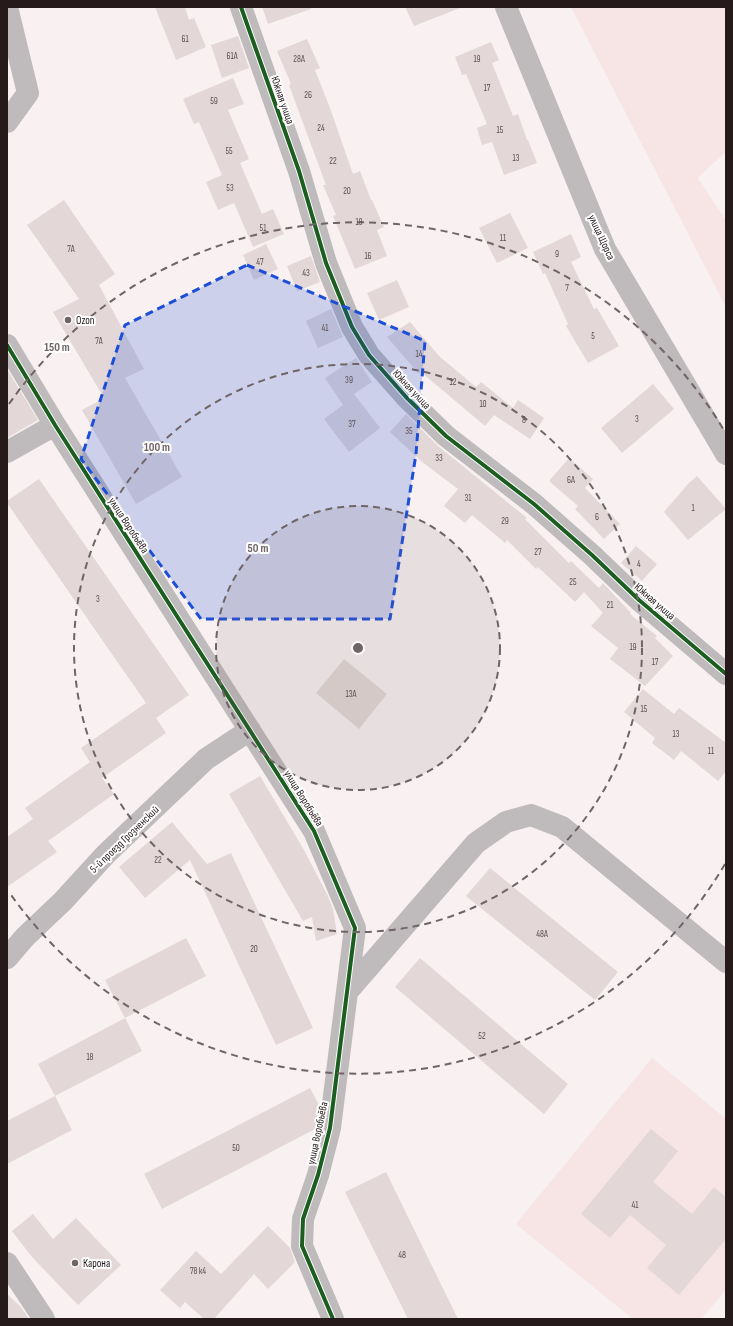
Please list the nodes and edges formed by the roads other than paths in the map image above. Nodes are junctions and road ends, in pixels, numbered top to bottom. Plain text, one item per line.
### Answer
1 (7, 7) edge
2 (241, 7) edge
3 (506, 7) edge
4 (7, 122) edge
5 (7, 345) edge
6 (55, 426) junction
7 (7, 452) edge
8 (726, 454) edge
9 (726, 674) edge
10 (250, 730) junction
11 (7, 958) edge
12 (726, 962) edge
13 (347, 992) junction
14 (7, 1263) edge
15 (44, 1319) edge
16 (333, 1319) edge

1 - 4 street
2 - 9 street, Южная улица
3 - 8 street, улица Щорса
5 - 6 street, улица Воробьёва
6 - 7 street
6 - 10 street, улица Воробьёва
10 - 11 street, 5-й проезд Грозненский
10 - 13 street, улица Воробьёва
12 - 13 street
13 - 16 street, улица Воробьёва
14 - 15 street

